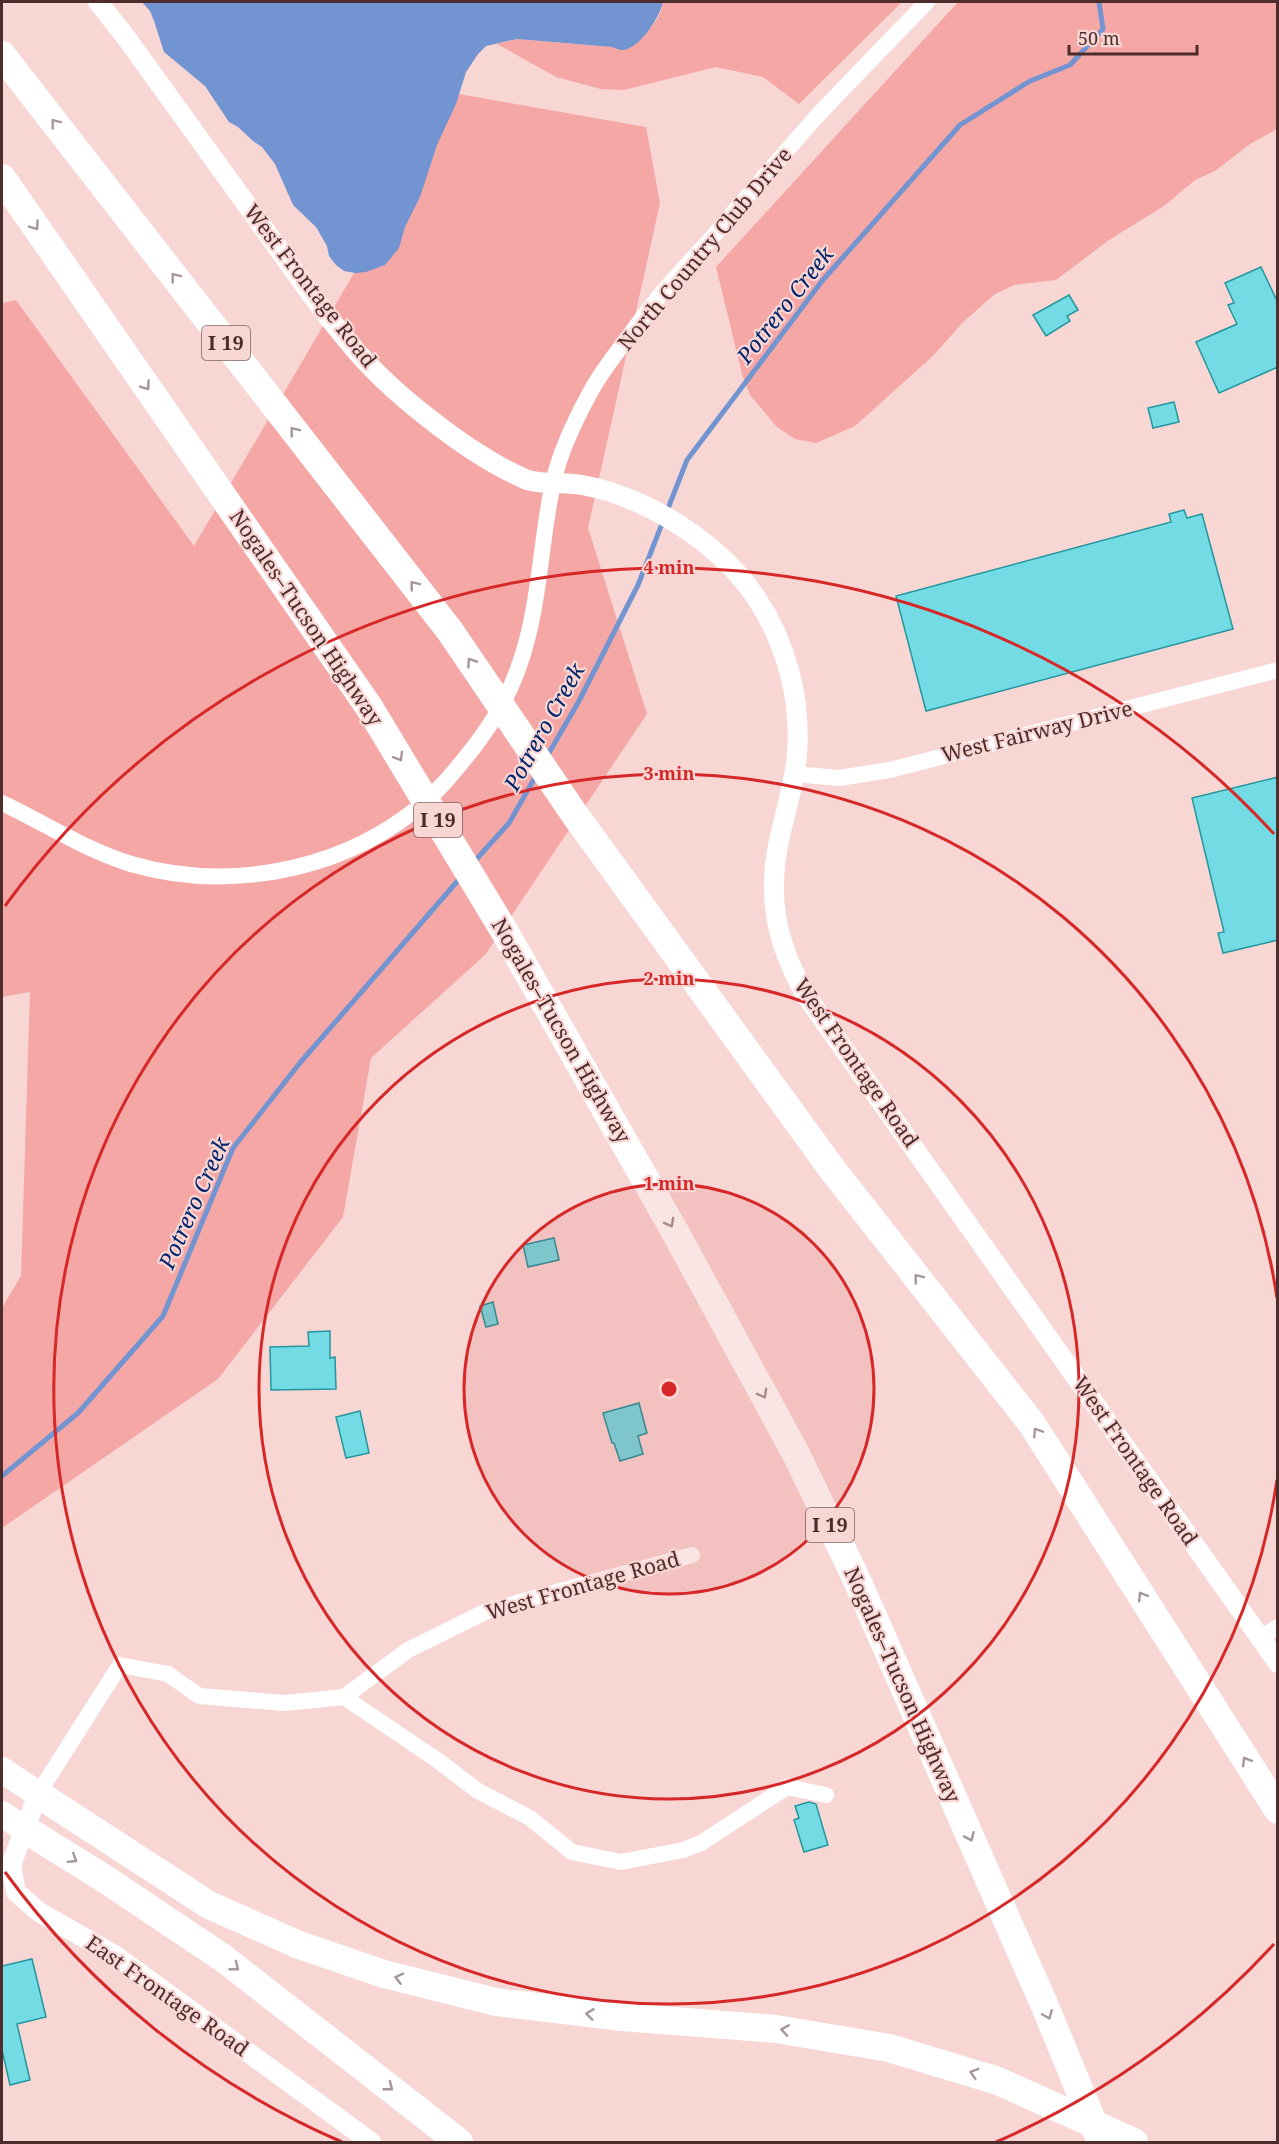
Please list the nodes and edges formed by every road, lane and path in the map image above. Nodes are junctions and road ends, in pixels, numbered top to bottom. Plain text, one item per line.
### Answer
1 (98, 2) edge
2 (927, 2) edge
3 (2, 55) edge
4 (2, 178) edge
5 (553, 482) junction
6 (1278, 670) edge
7 (794, 774) junction
8 (2, 803) edge
9 (692, 1555) dead end
10 (1278, 1627) edge
11 (1260, 1638) junction
12 (1278, 1663) edge
13 (344, 1697) junction
14 (2, 1770) edge
15 (38, 1794) junction
16 (826, 1795) dead end
17 (1278, 1810) edge
18 (13, 1821) edge
19 (371, 2142) edge
20 (459, 2142) edge
21 (1101, 2142) edge
22 (1134, 2142) edge

1 - 5 street, West Frontage Road
2 - 5 street, North Country Club Drive
17 -> 3 highway, I 19
4 -> 21 highway, Nogales–Tucson Highway / I 19
5 - 7 street, West Frontage Road
5 - 8 street, North Country Club Drive
6 - 7 street, West Fairway Drive
7 - 11 street, West Frontage Road
9 - 13 street, West Frontage Road
10 - 11 street
11 - 12 street, West Frontage Road
13 - 15 street
13 - 16 street
14 - 15 main road
15 - 18 street, East Frontage Road
22 -> 15 highway
18 - 19 street, East Frontage Road
18 -> 20 highway

